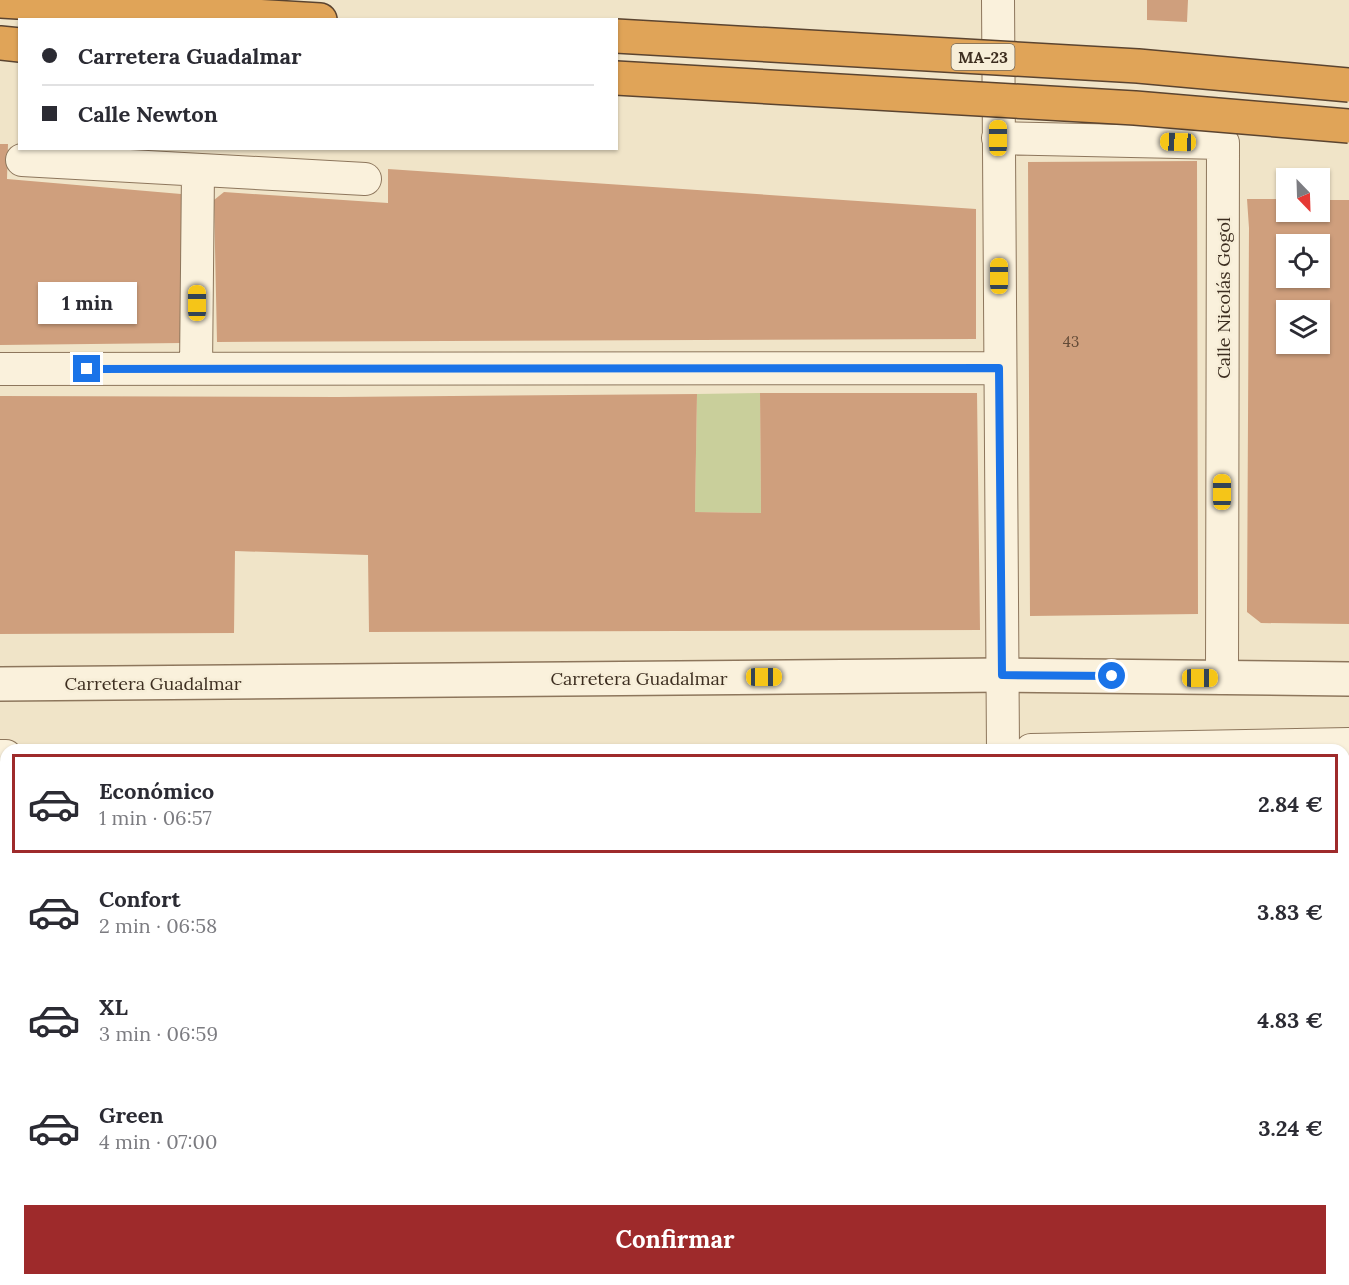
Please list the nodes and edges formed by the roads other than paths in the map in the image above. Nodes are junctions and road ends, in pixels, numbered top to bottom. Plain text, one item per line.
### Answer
1 (998, 0) edge
2 (0, 2) edge
3 (284, 18) edge
4 (618, 36) edge
5 (0, 44) edge
6 (18, 45) edge
7 (618, 78) edge
8 (1349, 85) edge
9 (1349, 126) edge
10 (998, 138) junction
11 (22, 160) dead end
12 (198, 171) junction
13 (365, 179) dead end
14 (999, 368) junction
15 (0, 369) edge
16 (196, 369) junction
17 (1002, 675) junction
18 (1222, 678) junction
19 (1349, 679) edge
20 (0, 684) edge
21 (1003, 744) edge

1 - 10 street
2 - 3 highway
4 - 8 highway, MA-23, bridge
5 - 6 highway
7 - 9 highway, bridge
10 - 14 street
10 - 18 street, Calle Nicolás Gogol
11 - 12 street
12 - 13 street
12 - 16 street
14 - 16 street
14 - 17 street
15 - 16 street
17 - 18 street, Carretera Guadalmar
17 - 20 street, Carretera Guadalmar
17 - 21 street
18 - 19 street, Carretera Guadalmar

